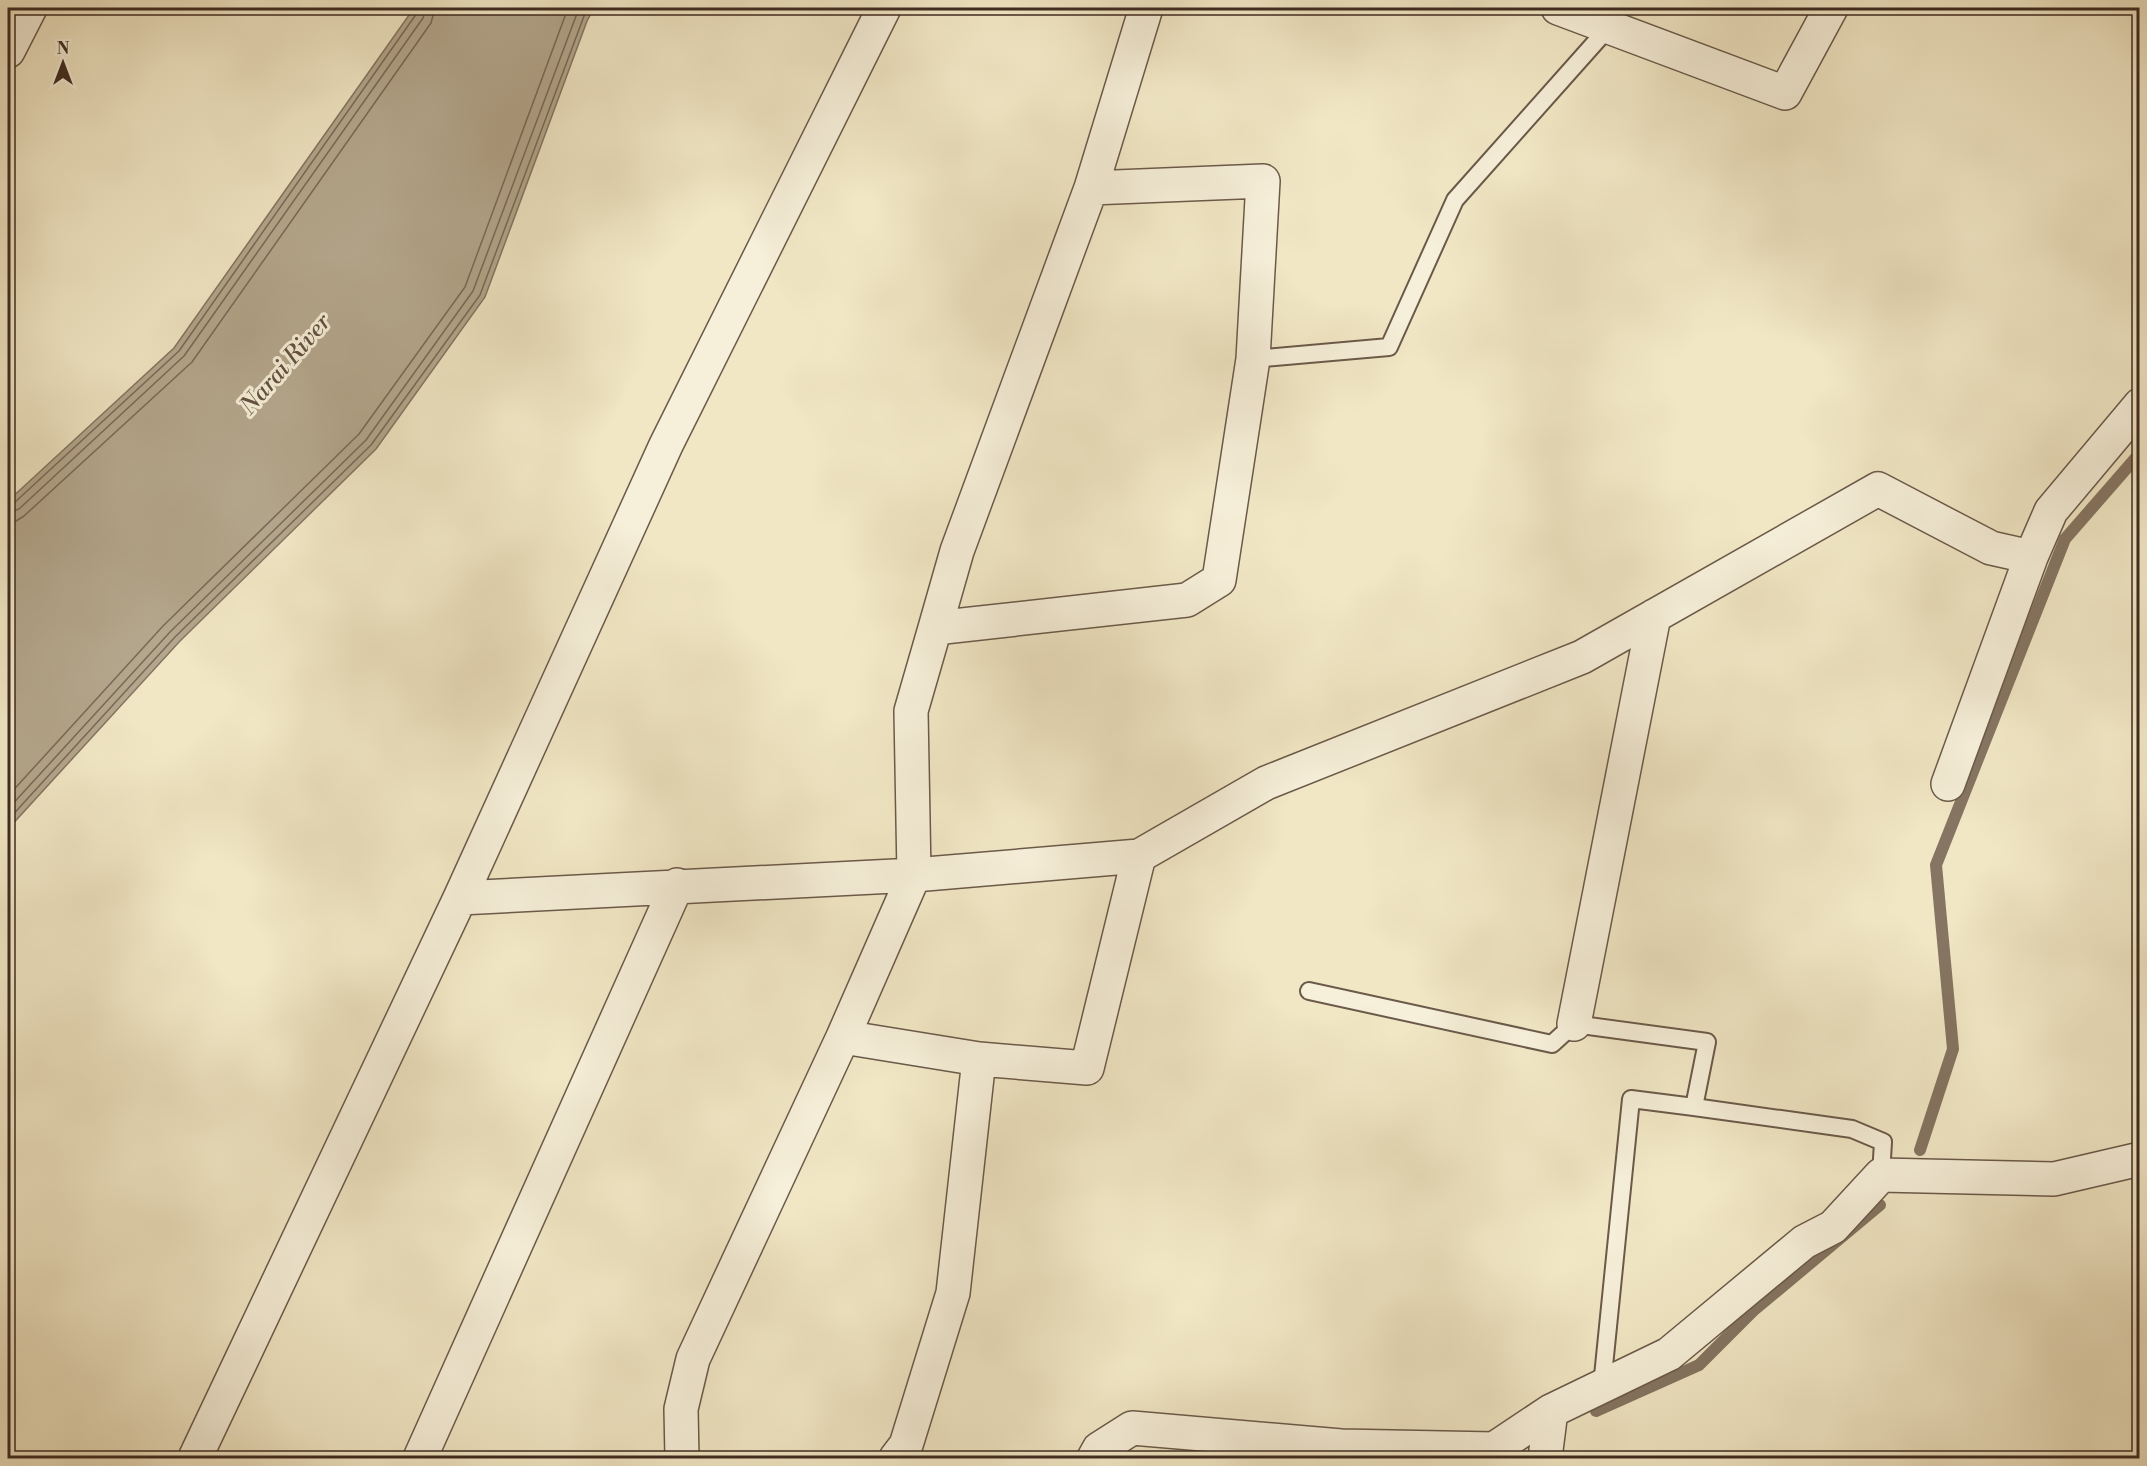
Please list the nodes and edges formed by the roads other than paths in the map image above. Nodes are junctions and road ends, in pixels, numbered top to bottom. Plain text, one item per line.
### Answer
1 (30, 8) edge
2 (884, 8) edge
3 (1146, 8) edge
4 (1558, 8) edge
5 (1831, 8) edge
6 (1609, 27) junction
7 (8, 51) edge
8 (1091, 188) junction
9 (1253, 359) junction
10 (2139, 405) edge
11 (2031, 557) junction
12 (1654, 616) junction
13 (936, 628) junction
14 (1948, 784) dead end
15 (1139, 856) junction
16 (914, 875) junction
17 (677, 885) junction
18 (460, 898) junction
19 (1309, 991) dead end
20 (1574, 1024) junction
21 (843, 1037) junction
22 (980, 1059) junction
23 (1694, 1107) junction
24 (2139, 1159) edge
25 (1881, 1176) junction
26 (1602, 1386) junction
27 (1551, 1411) junction
28 (195, 1458) edge
29 (420, 1458) edge
30 (682, 1458) edge
31 (896, 1458) edge
32 (1094, 1458) edge
33 (1545, 1458) edge

1 - 7 street
2 - 18 street
3 - 8 street
4 - 6 street
5 - 6 street
6 - 9 lane
8 - 9 street
8 - 13 street
9 - 13 street
10 - 11 street
11 - 12 street
11 - 14 street
12 - 15 street
12 - 20 street
13 - 16 street
15 - 16 street
15 - 22 street
16 - 17 street
16 - 21 street
17 - 18 street
17 - 29 street
18 - 28 street
19 - 20 lane
20 - 23 lane
21 - 22 street
21 - 30 street
22 - 31 street
23 - 25 lane
23 - 26 lane
24 - 25 street
25 - 26 street
26 - 27 street
27 - 32 street
27 - 33 street

